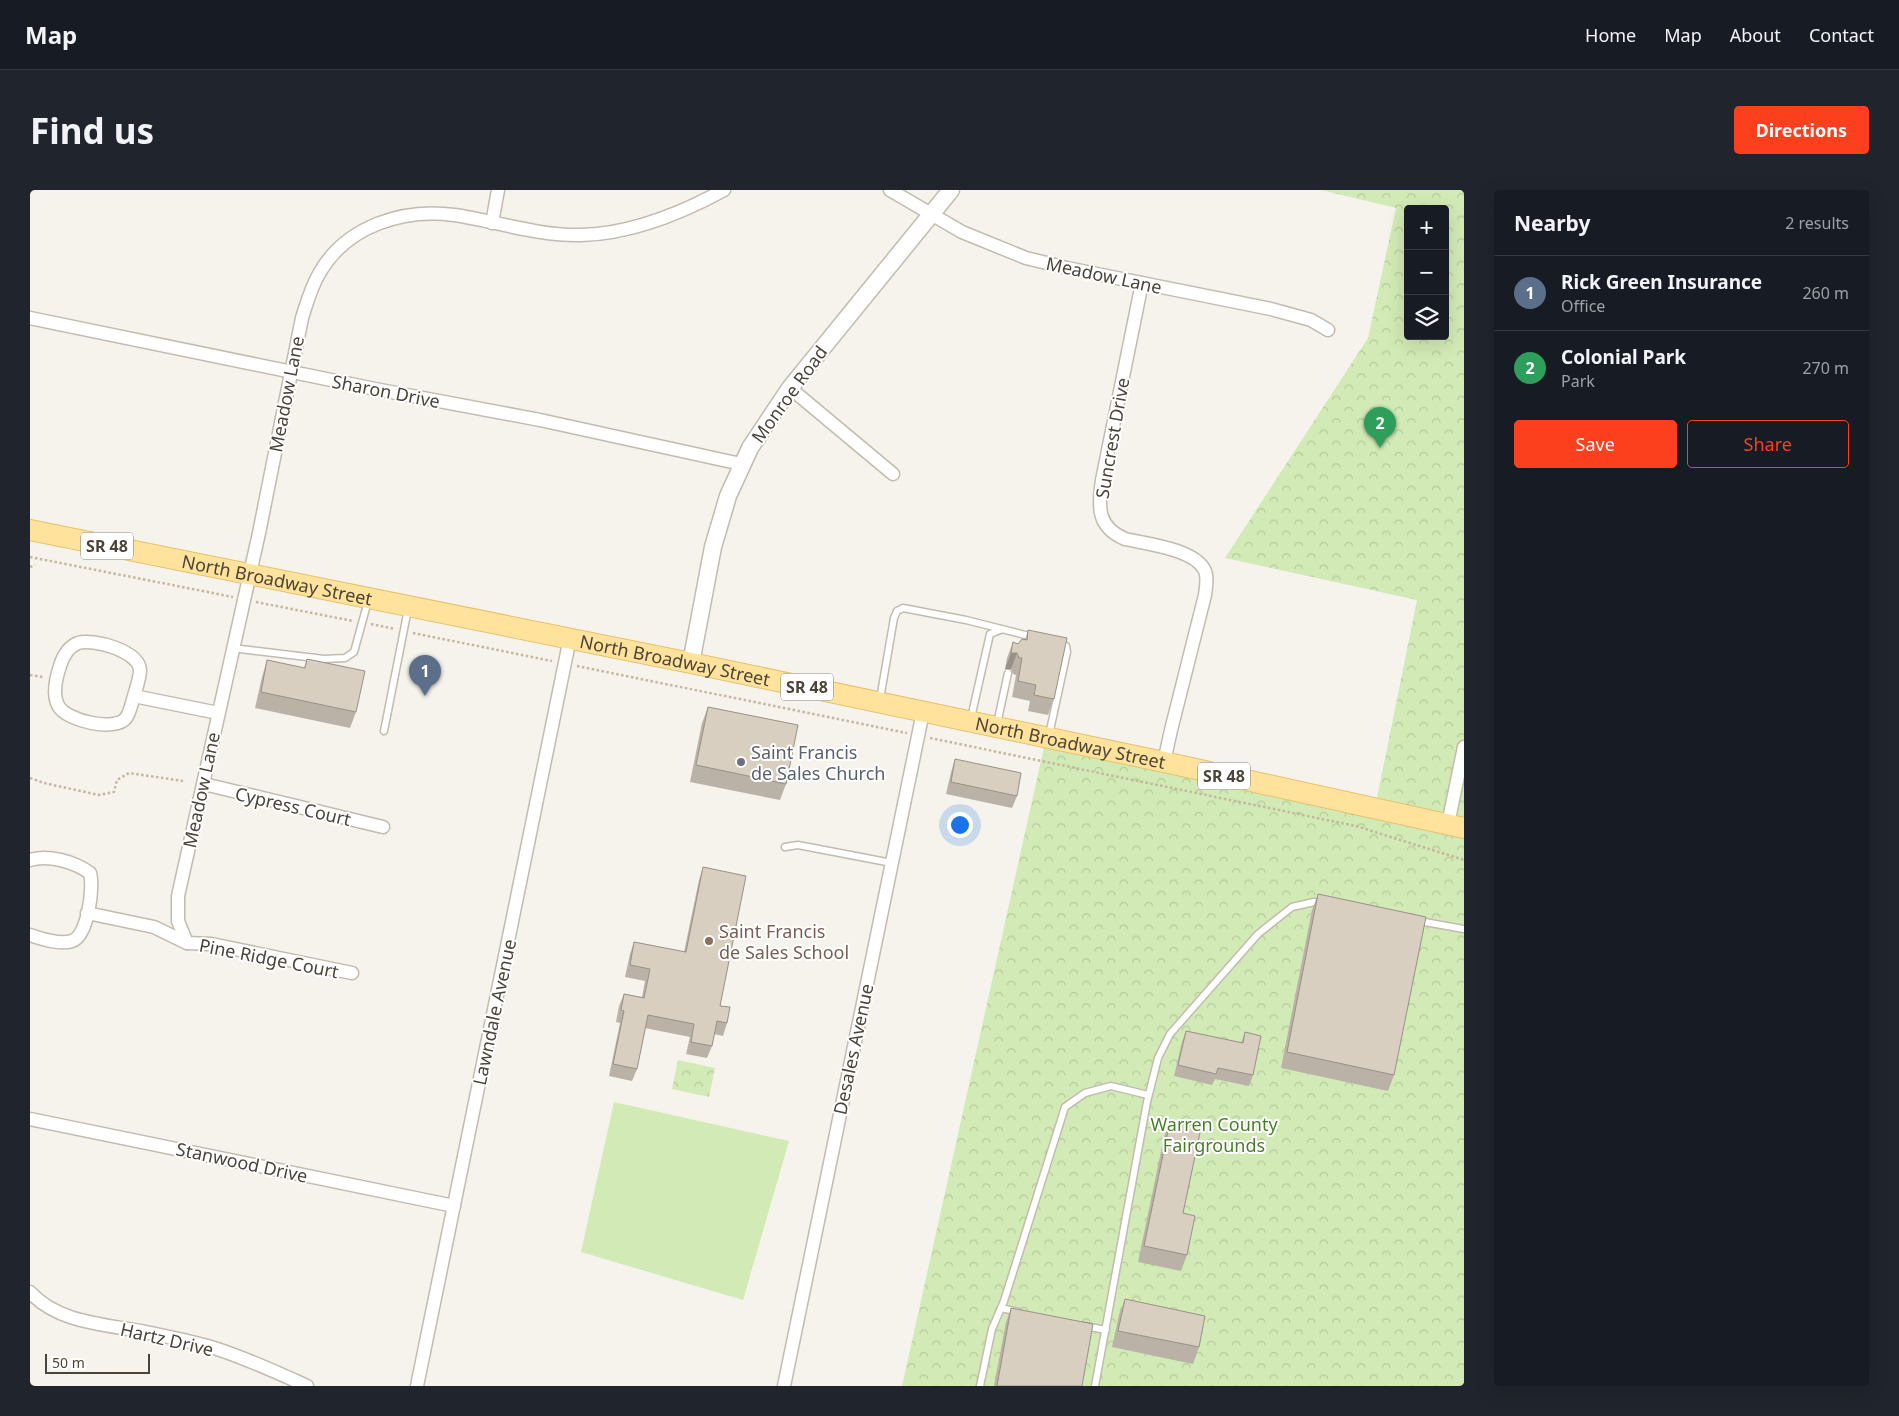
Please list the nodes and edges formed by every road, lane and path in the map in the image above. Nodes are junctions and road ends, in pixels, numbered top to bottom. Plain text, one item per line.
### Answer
1 (498, 190) edge
2 (724, 190) edge
3 (890, 190) edge
4 (952, 190) edge
5 (932, 214) junction
6 (492, 223) junction
7 (1142, 283) junction
8 (30, 318) edge
9 (1328, 330) dead end
10 (290, 372) junction
11 (790, 388) junction
12 (741, 464) junction
13 (892, 474) dead end
14 (30, 530) edge
15 (30, 557) edge
16 (35, 565) dead end
17 (30, 567) edge
18 (249, 573) junction
19 (369, 598) junction
20 (243, 599) junction
21 (409, 606) junction
22 (362, 623) junction
23 (1002, 630) junction
24 (404, 631) junction
25 (1016, 633) junction
26 (570, 638) junction
27 (1045, 639) edge
28 (1014, 640) edge
29 (1054, 642) edge
30 (232, 648) junction
31 (565, 663) junction
32 (691, 663) junction
33 (1008, 672) dead end
34 (134, 696) junction
35 (879, 702) junction
36 (923, 712) junction
37 (218, 713) junction
38 (970, 722) junction
39 (997, 727) junction
40 (384, 731) dead end
41 (918, 735) junction
42 (1048, 739) junction
43 (1464, 747) edge
44 (1164, 762) junction
45 (30, 778) edge
46 (183, 781) dead end
47 (204, 784) junction
48 (1456, 826) edge
49 (383, 827) dead end
50 (785, 847) dead end
51 (30, 860) edge
52 (1464, 860) edge
53 (892, 863) junction
54 (1333, 906) edge
55 (87, 913) junction
56 (1408, 919) edge
57 (1464, 929) edge
58 (30, 934) edge
59 (187, 943) junction
60 (352, 974) dead end
61 (1148, 1095) junction
62 (30, 1119) edge
63 (454, 1206) junction
64 (30, 1292) edge
65 (1001, 1308) junction
66 (1030, 1314) edge
67 (1077, 1324) edge
68 (1106, 1330) junction
69 (307, 1386) edge
70 (416, 1386) edge
71 (784, 1386) edge
72 (980, 1386) edge
73 (1095, 1386) edge

1 - 6 street
2 - 6 street, Meadow Lane
3 - 5 street, Meadow Lane
4 - 5 street, Monroe Road
5 - 7 street, Meadow Lane
5 - 11 street, Monroe Road
6 - 10 street, Meadow Lane
7 - 9 street, Meadow Lane
7 - 44 street, Suncrest Drive
8 - 10 street, Sharon Drive
10 - 12 street, Sharon Drive
10 - 18 street, Meadow Lane
11 - 12 street, Monroe Road
11 - 13 street
12 - 32 street, Monroe Road
14 - 18 main road, North Broadway Street / SR 48
15 - 20 path
16 - 17 path
18 - 19 main road, North Broadway Street / SR 48
18 - 20 street, Meadow Lane
19 - 21 main road, North Broadway Street / SR 48
19 - 22 lane
20 - 22 path
20 - 30 street, Meadow Lane
21 - 24 lane
21 - 26 main road, North Broadway Street / SR 48
22 - 24 path
22 - 30 lane
23 - 25 lane
23 - 35 lane
23 - 38 lane
24 - 31 path
24 - 40 lane
25 - 27 lane
25 - 28 lane
26 - 31 street, Lawndale Avenue
26 - 32 main road, North Broadway Street / SR 48
29 - 42 lane
30 - 37 street, Meadow Lane
31 - 41 path
31 - 63 street, Lawndale Avenue
32 - 35 main road, North Broadway Street / SR 48
33 - 39 lane
34 - 34 street
34 - 37 street
35 - 36 main road, North Broadway Street / SR 48
36 - 38 main road, North Broadway Street / SR 48
36 - 41 street, Desales Avenue
37 - 47 street, Meadow Lane
38 - 39 main road, North Broadway Street / SR 48
39 - 42 main road, North Broadway Street / SR 48
41 - 52 path
41 - 53 street, Desales Avenue
42 - 44 main road, North Broadway Street / SR 48
43 - 48 street
44 - 48 main road, North Broadway Street / SR 48
45 - 46 path
47 - 49 street, Cypress Court
47 - 59 street, Meadow Lane
50 - 53 lane
51 - 55 street
53 - 71 street, Desales Avenue
54 - 61 lane
55 - 58 street
55 - 59 street
56 - 57 lane
59 - 60 street, Pine Ridge Court
61 - 65 lane
61 - 68 lane
62 - 63 street, Stanwood Drive
63 - 70 street, Lawndale Avenue
64 - 69 street, Hartz Drive
65 - 66 lane
65 - 72 lane
67 - 68 lane
68 - 73 lane

